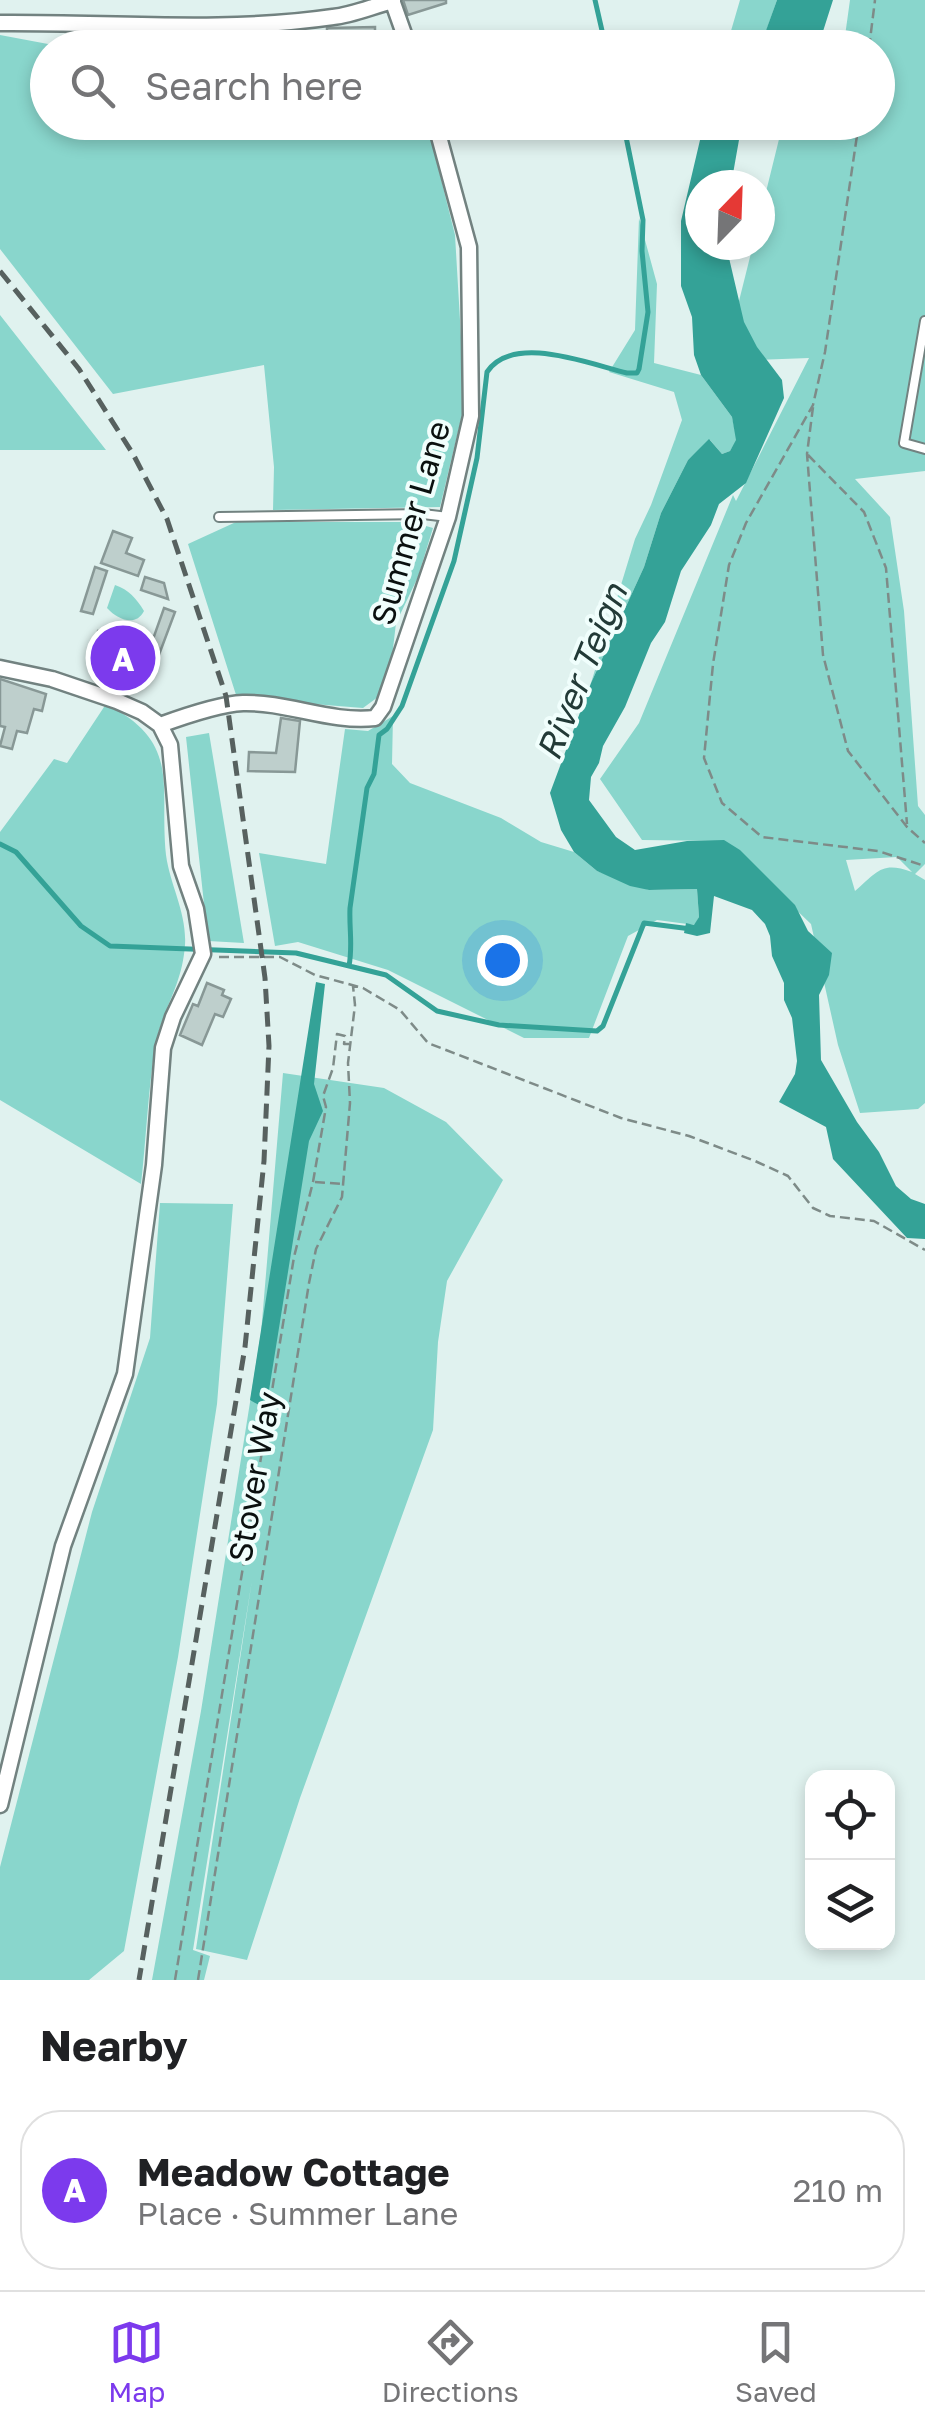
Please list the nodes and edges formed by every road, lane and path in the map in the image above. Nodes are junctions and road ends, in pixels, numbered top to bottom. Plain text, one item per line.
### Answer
1 (875, 0) edge
2 (392, 1) edge
3 (0, 23) edge
4 (403, 30) edge
5 (871, 30) edge
6 (439, 140) edge
7 (856, 140) edge
8 (925, 321) edge
9 (813, 405) junction
10 (925, 449) edge
11 (807, 454) junction
12 (219, 518) dead end
13 (448, 518) junction
14 (0, 668) edge
15 (160, 725) junction
16 (908, 827) junction
17 (925, 843) edge
18 (925, 866) edge
19 (202, 950) junction
20 (353, 986) junction
21 (350, 1044) junction
22 (313, 1182) junction
23 (342, 1184) junction
24 (925, 1250) edge
25 (0, 1805) edge
26 (175, 1980) edge
27 (198, 1980) edge

1 - 5 path
2 - 3 street
2 - 4 street
6 - 13 street, Summer Lane
7 - 9 path
8 - 10 lane
9 - 11 path
9 - 18 path
11 - 16 path
11 - 16 path
12 - 13 lane
13 - 15 street, Summer Lane
14 - 15 street
15 - 19 street
16 - 17 path
19 - 20 path
19 - 25 street
20 - 21 path, Stover Way
20 - 24 path
21 - 22 path
21 - 23 path, Stover Way
22 - 23 path
22 - 26 path
23 - 27 path, Stover Way

